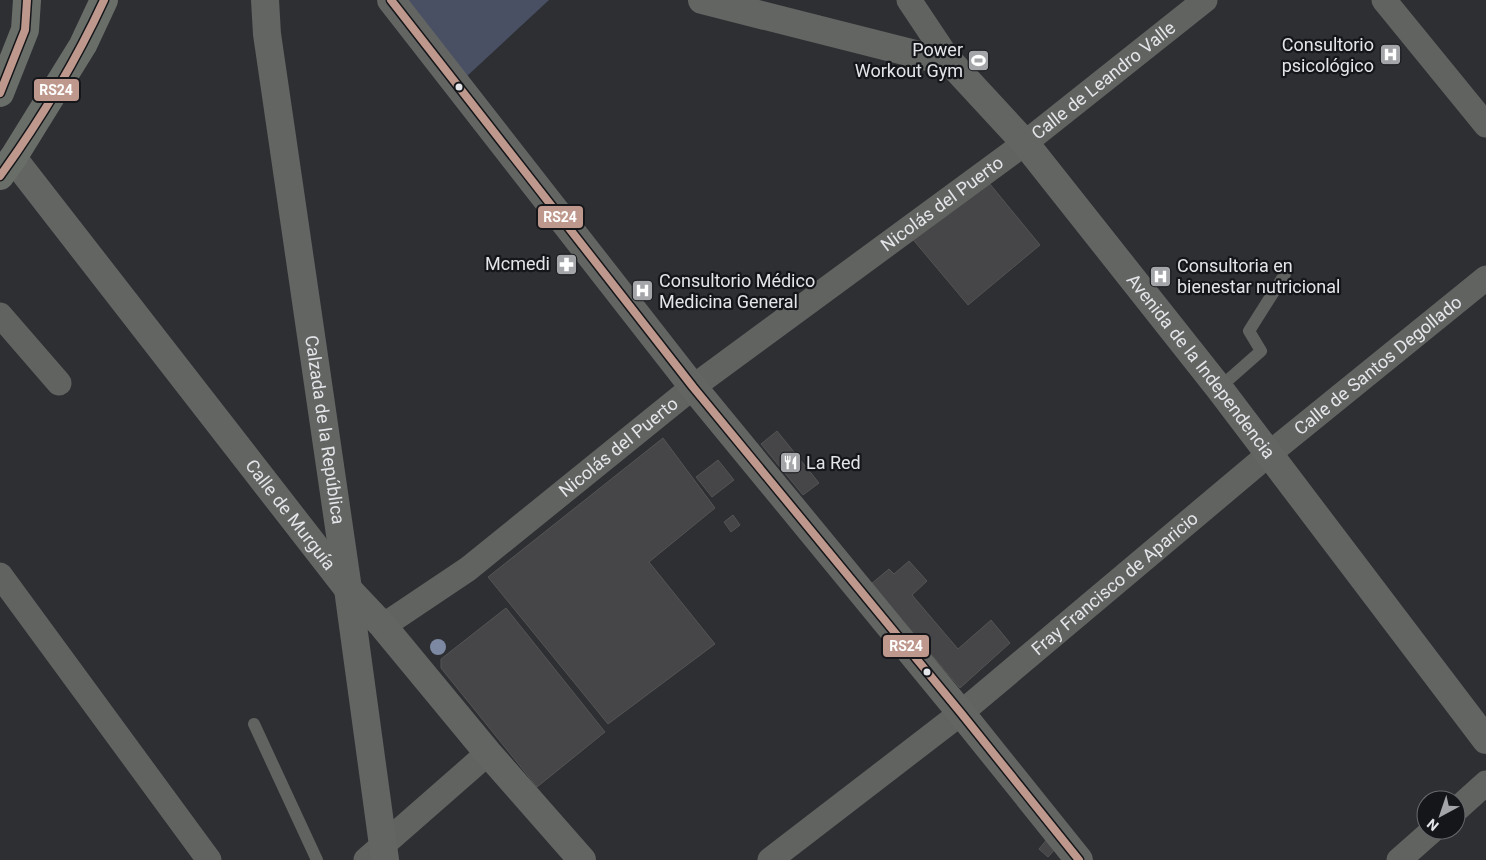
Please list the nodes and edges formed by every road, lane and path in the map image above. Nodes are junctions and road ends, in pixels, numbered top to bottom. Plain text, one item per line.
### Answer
1 (27, 0) edge
2 (104, 0) edge
3 (257, 0) edge
4 (265, 0) edge
5 (391, 0) edge
6 (702, 0) edge
7 (909, 0) edge
8 (1205, 0) edge
9 (1384, 0) edge
10 (267, 34) junction
11 (951, 63) junction
12 (0, 93) edge
13 (1486, 125) edge
14 (1025, 143) junction
15 (7, 167) edge
16 (1285, 274) dead end
17 (1486, 278) edge
18 (0, 315) edge
19 (59, 383) dead end
20 (693, 387) junction
21 (1218, 388) junction
22 (1269, 454) junction
23 (0, 576) edge
24 (348, 589) junction
25 (383, 626) junction
26 (961, 713) junction
27 (254, 724) dead end
28 (1486, 740) edge
29 (488, 753) junction
30 (1486, 784) edge
31 (1466, 801) edge
32 (1422, 840) edge
33 (378, 855) edge
34 (209, 860) edge
35 (317, 860) edge
36 (582, 860) edge
37 (770, 860) edge
38 (1078, 860) edge
39 (1399, 860) edge

1 - 12 main road
2 - 15 main road
3 - 10 main road
4 - 10 main road, Calzada de la República
5 - 20 main road
6 - 11 main road
7 - 11 street, Avenida de la Independencia
8 - 14 street, Calle de Leandro Valle
9 - 13 street
10 - 24 main road, Calzada de la República
11 - 14 main road, Avenida de la Independencia
14 - 20 street, Nicolás del Puerto
14 - 21 main road, Avenida de la Independencia
15 - 24 main road, Calle de Murguía
16 - 21 lane
17 - 22 street, Calle de Santos Degollado
18 - 19 street
20 - 25 street, Nicolás del Puerto
20 - 26 main road
21 - 22 main road, Avenida de la Independencia
22 - 26 street, Fray Francisco de Aparicio
22 - 28 main road, Avenida de la Independencia
23 - 34 street
24 - 25 main road, Calle de Murguía
24 - 33 main road, Calzada de la República
25 - 29 main road, Calle de Murguía
26 - 37 street, Fray Francisco de Aparicio
26 - 38 main road
27 - 35 lane
29 - 33 street
29 - 36 main road, Calle de Murguía
30 - 31 street
32 - 39 street

